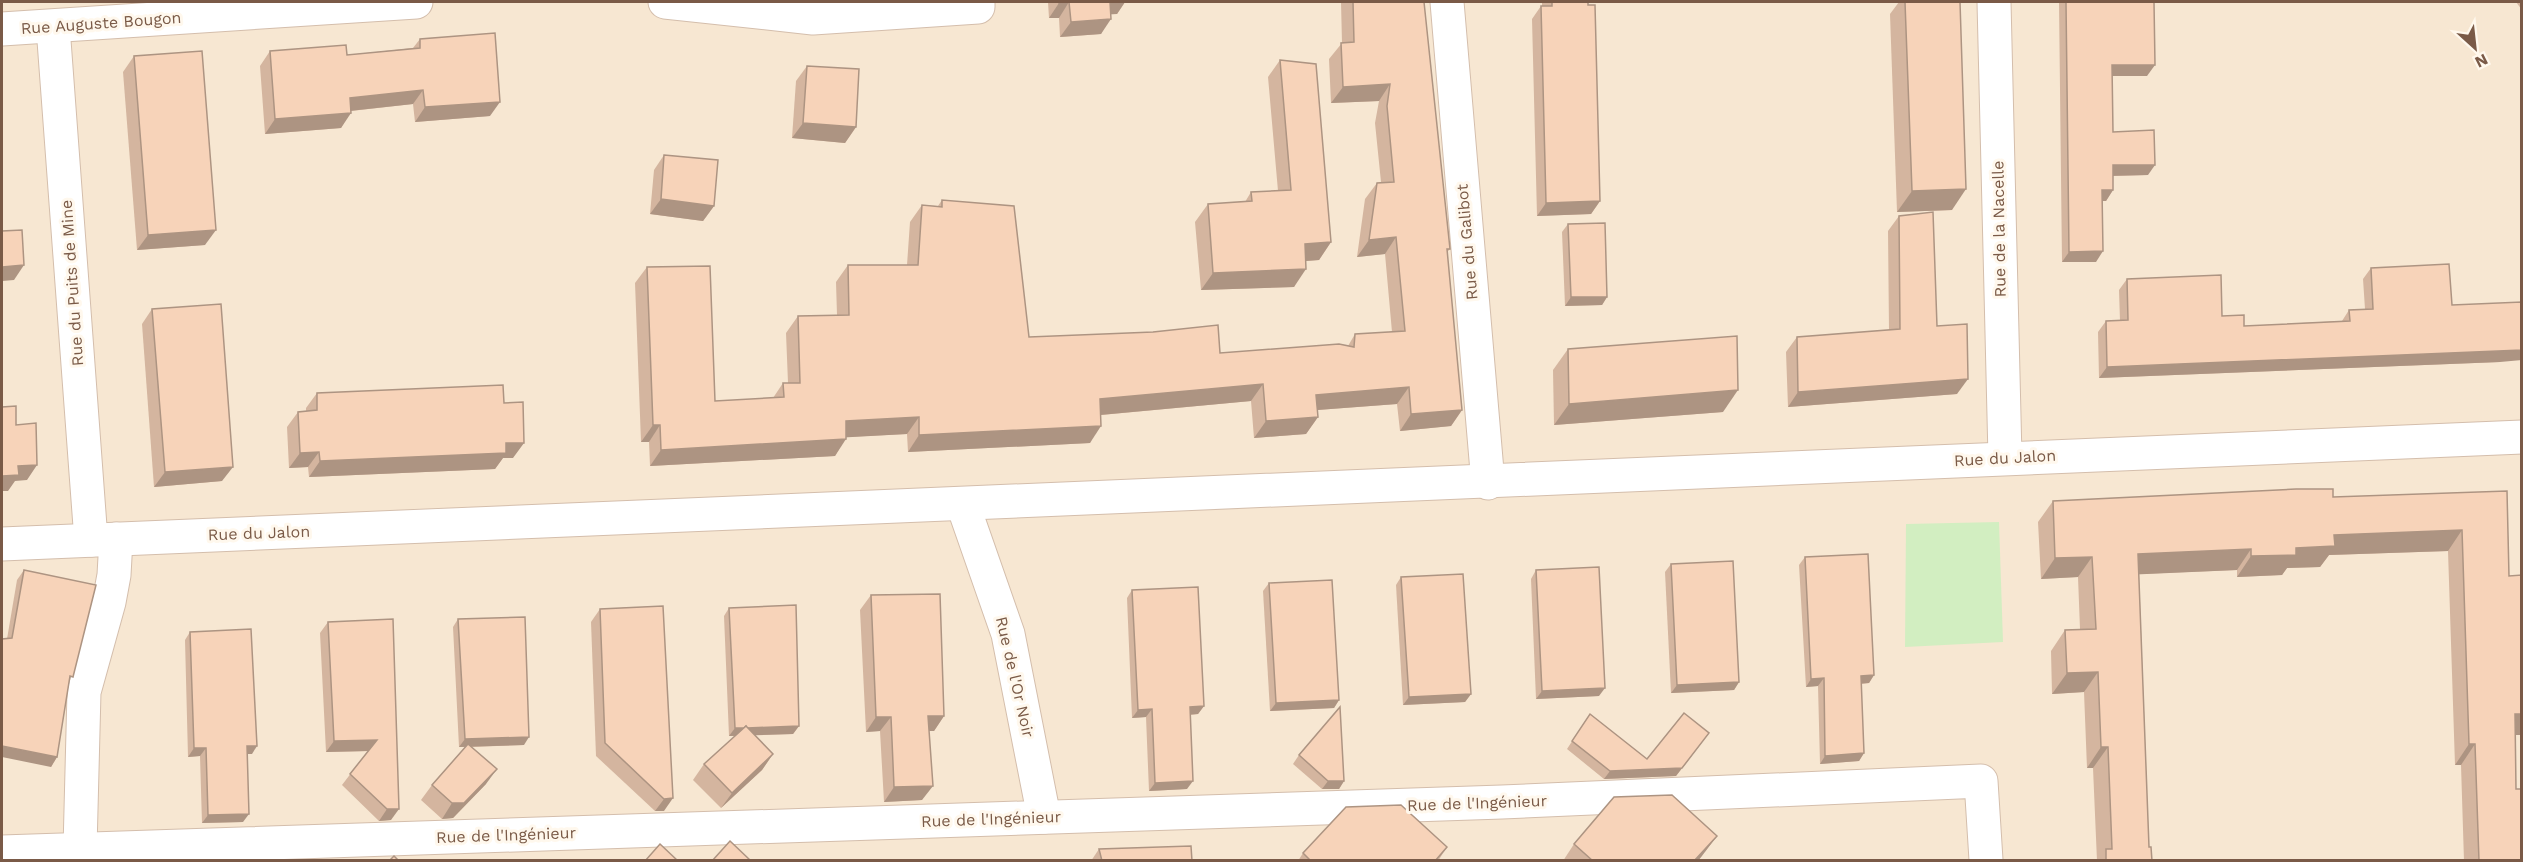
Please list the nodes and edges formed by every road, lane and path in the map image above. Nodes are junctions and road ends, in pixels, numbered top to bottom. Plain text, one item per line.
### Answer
1 (416, 2) edge
2 (664, 2) edge
3 (978, 2) edge
4 (1447, 2) edge
5 (1994, 2) edge
6 (835, 10) edge
7 (53, 27) junction
8 (2, 29) edge
9 (2522, 437) edge
10 (2005, 457) junction
11 (1488, 483) junction
12 (963, 505) junction
13 (104, 540) junction
14 (2, 544) edge
15 (1044, 817) junction
16 (80, 849) junction
17 (2, 852) edge
18 (1986, 861) edge

1 - 7 street, Rue Auguste Bougon
2 - 6 street
3 - 6 street
4 - 11 street, Rue du Galibot
5 - 10 street, Rue de la Nacelle
7 - 8 street, Rue Auguste Bougon
7 - 13 street, Rue du Puits de Mine
9 - 10 street, Rue du Jalon
10 - 11 street, Rue du Jalon
11 - 12 street, Rue du Jalon
12 - 13 street, Rue du Jalon
12 - 15 street, Rue de l'Or Noir
13 - 14 street, Rue du Jalon
13 - 16 street, Rue du Puits de Mine
15 - 16 street, Rue de l'Ingénieur
15 - 18 street, Rue de l'Ingénieur
16 - 17 street, Rue de l'Ingénieur

